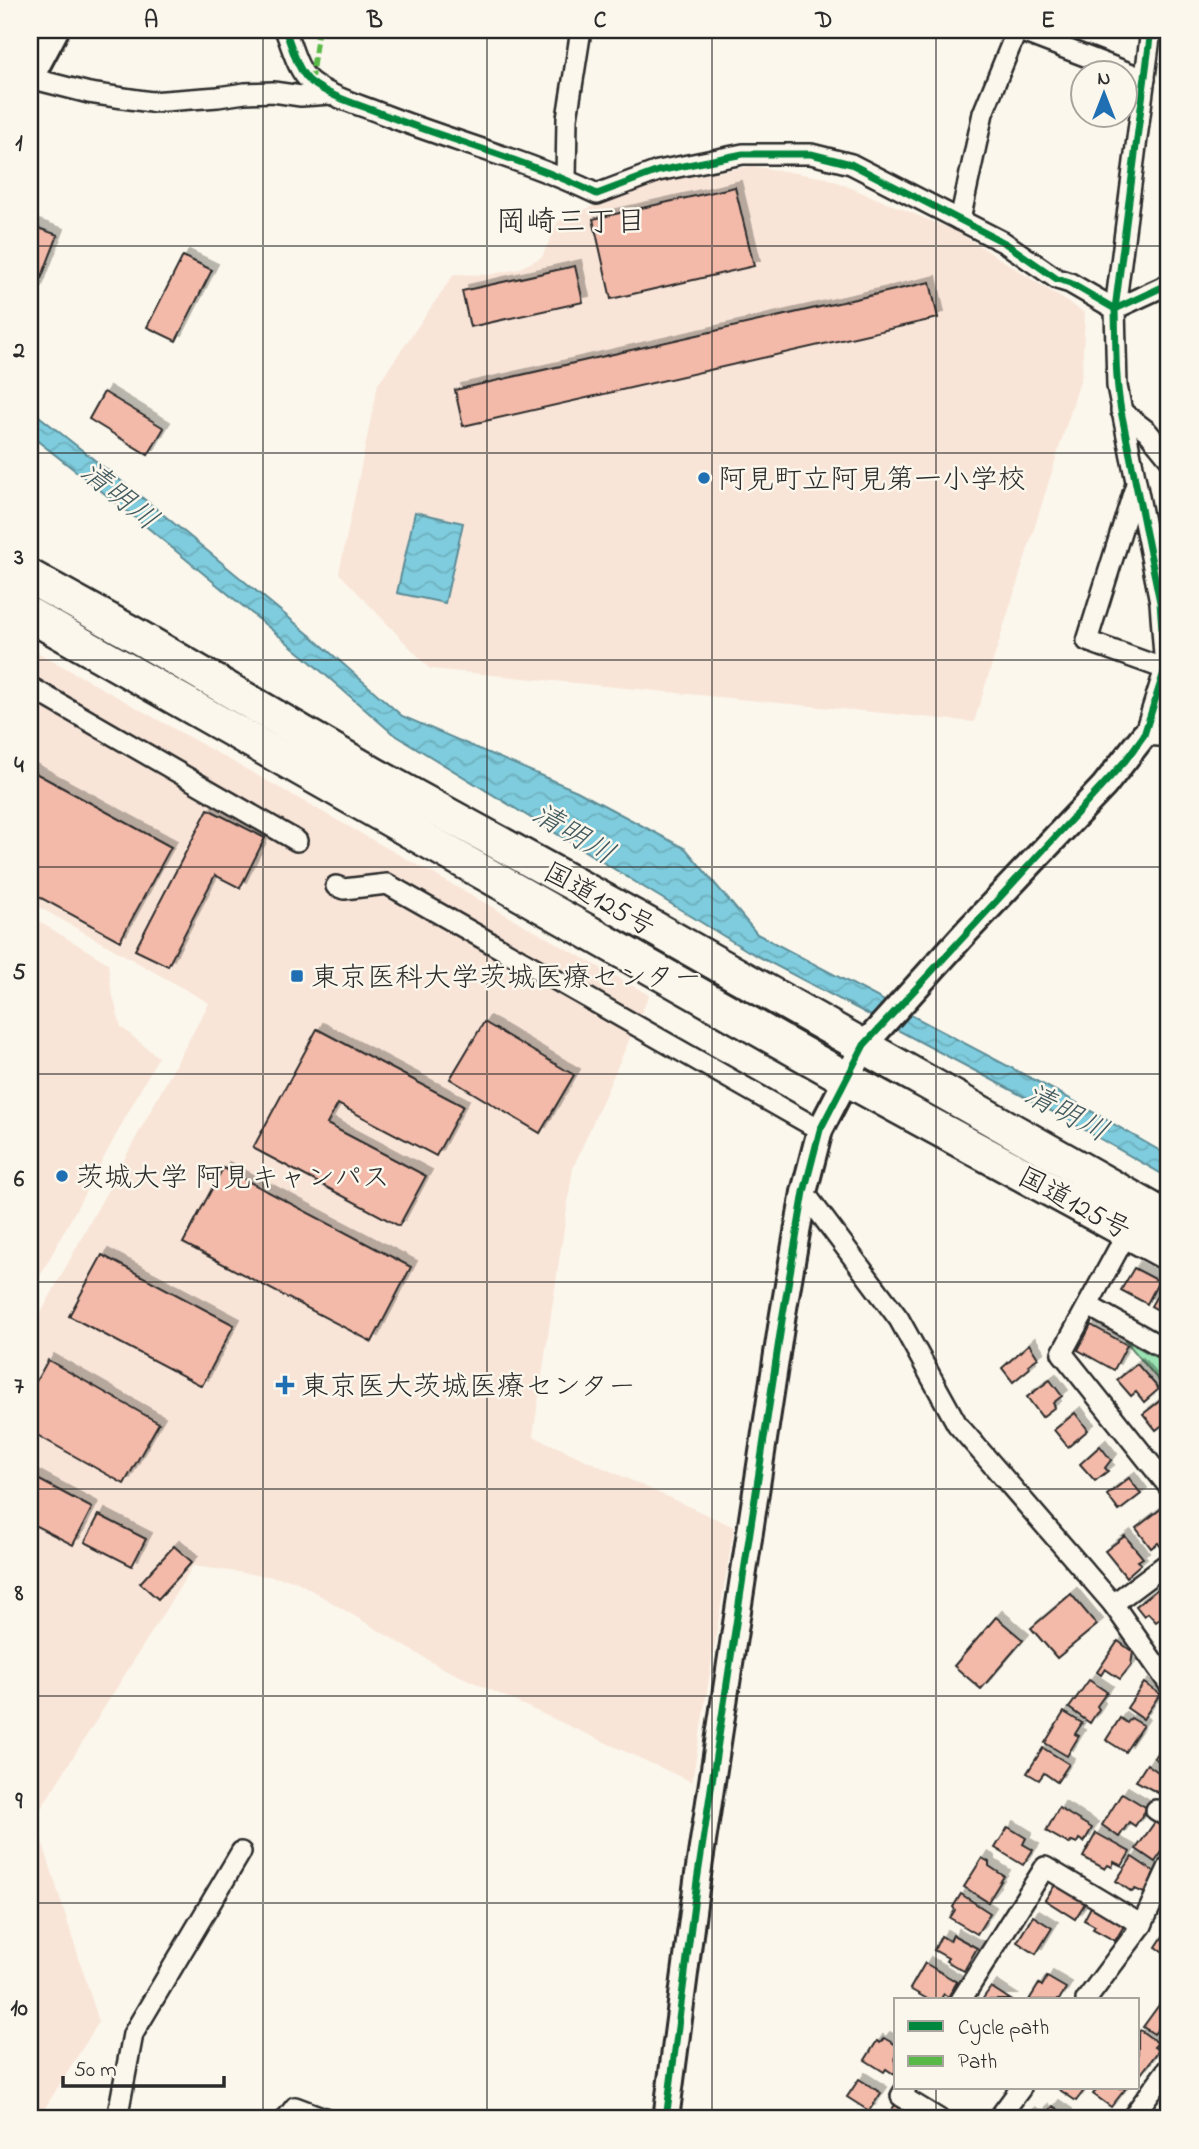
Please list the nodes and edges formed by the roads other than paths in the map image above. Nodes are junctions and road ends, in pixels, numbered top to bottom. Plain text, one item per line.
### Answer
1 (56, 30) edge
2 (285, 30) edge
3 (581, 30) edge
4 (1017, 30) edge
5 (1152, 30) edge
6 (30, 78) edge
7 (1145, 79) junction
8 (331, 94) junction
9 (566, 179) junction
10 (960, 220) junction
11 (1169, 284) edge
12 (1115, 309) junction
13 (1121, 411) junction
14 (1169, 458) edge
15 (1136, 485) junction
16 (30, 577) edge
17 (30, 615) edge
18 (1165, 669) junction
19 (30, 687) edge
20 (1169, 729) edge
21 (1144, 734) junction
22 (298, 841) dead end
23 (336, 886) dead end
24 (864, 1045) junction
25 (845, 1078) junction
26 (820, 1130) junction
27 (804, 1192) junction
28 (1169, 1219) edge
29 (1128, 1231) junction
30 (1169, 1254) edge
31 (1089, 1306) junction
32 (1169, 1351) edge
33 (1169, 1487) edge
34 (1169, 1562) edge
35 (1113, 1604) junction
36 (1169, 1684) edge
37 (241, 1852) dead end
38 (1169, 1866) edge
39 (1142, 1925) junction
40 (962, 1998) edge
41 (1087, 1998) edge
42 (1169, 2067) edge
43 (905, 2090) edge
44 (1020, 2090) edge
45 (117, 2119) edge
46 (286, 2119) edge
47 (327, 2119) edge
48 (666, 2119) edge
49 (939, 2119) edge
50 (998, 2119) edge
51 (1131, 2119) edge

1 - 6 street
2 - 8 street
3 - 9 street
4 - 7 street
4 - 10 street
5 - 7 street
6 - 8 street
7 - 12 street
8 - 9 street
9 - 10 street
10 - 12 street
11 - 12 street
12 - 13 street
13 - 14 street
13 - 15 street
15 - 18 street
15 - 18 street
16 - 24 highway, 国道125号
17 - 25 highway, 国道125号
18 - 21 street
19 - 22 street
20 - 21 street
21 - 24 street
23 - 26 street
24 - 25 street
24 - 28 highway, 国道125号
25 - 26 street
25 - 29 highway, 国道125号
26 - 27 street
27 - 35 street
27 - 48 street
29 - 30 highway, 国道125号
29 - 31 street
31 - 32 street
31 - 33 street
34 - 35 street
35 - 36 street
37 - 45 street
38 - 39 street
39 - 40 street
39 - 41 street
42 - 51 street
43 - 49 street
44 - 50 street
46 - 47 street

